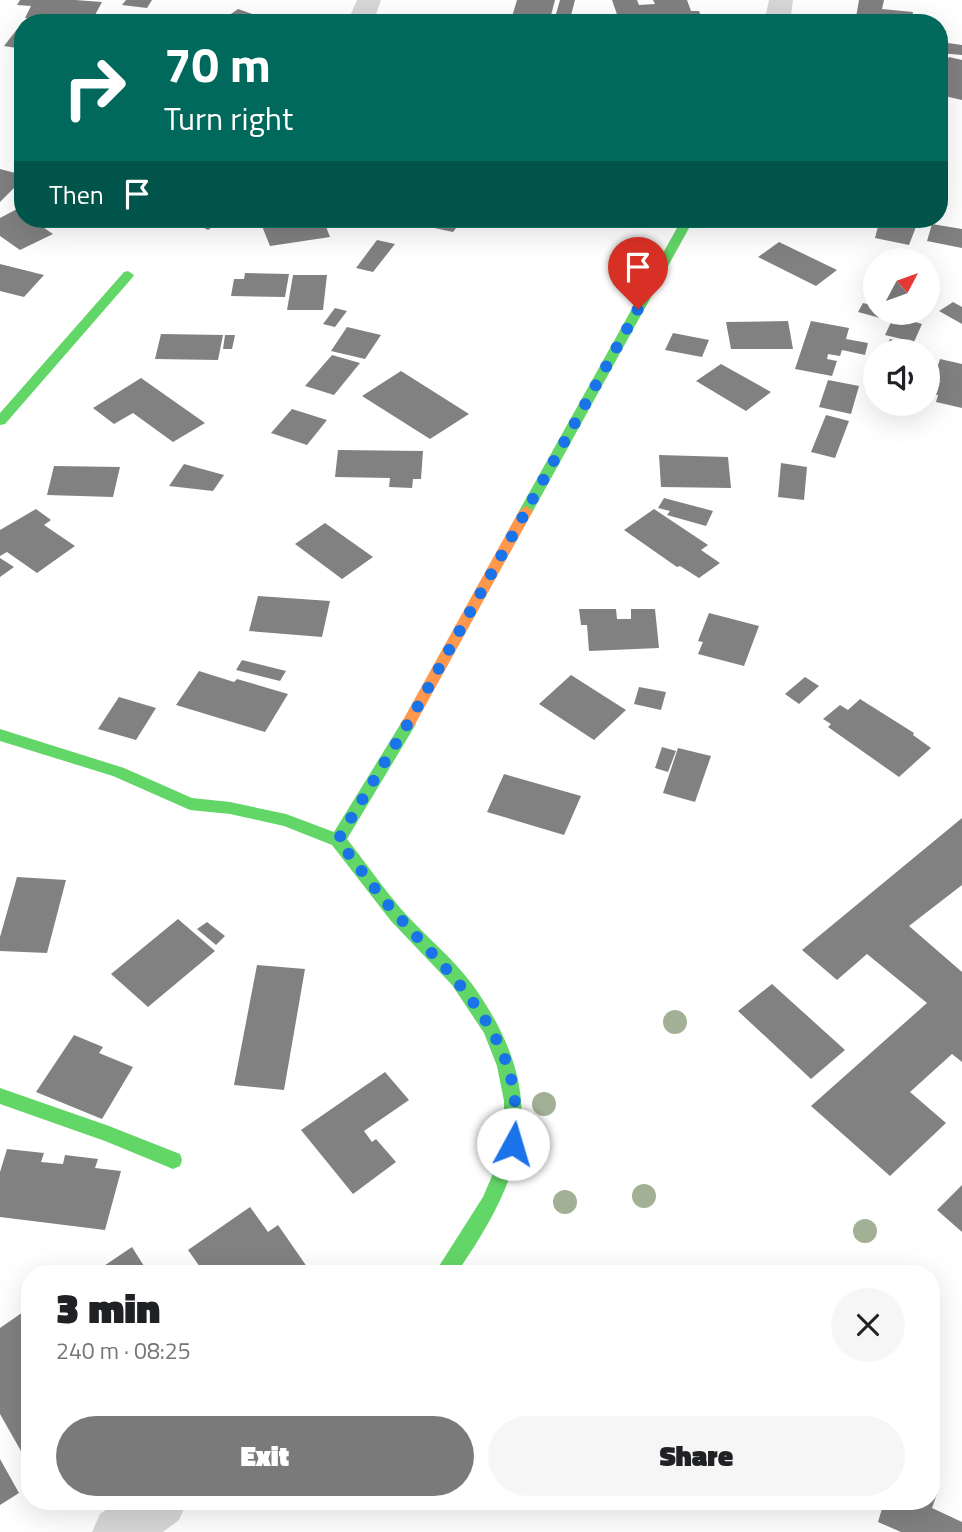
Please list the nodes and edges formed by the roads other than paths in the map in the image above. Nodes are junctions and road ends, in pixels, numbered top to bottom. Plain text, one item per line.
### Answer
1 (683, 228) edge
2 (128, 275) dead end
3 (0, 421) edge
4 (0, 735) edge
5 (338, 840) junction
6 (0, 1096) edge
7 (173, 1160) dead end
8 (451, 1265) edge
9 (150, 1510) edge
10 (118, 1532) edge

1 - 5 street
2 - 3 street
4 - 5 street
5 - 8 street
6 - 7 street
9 - 10 street

